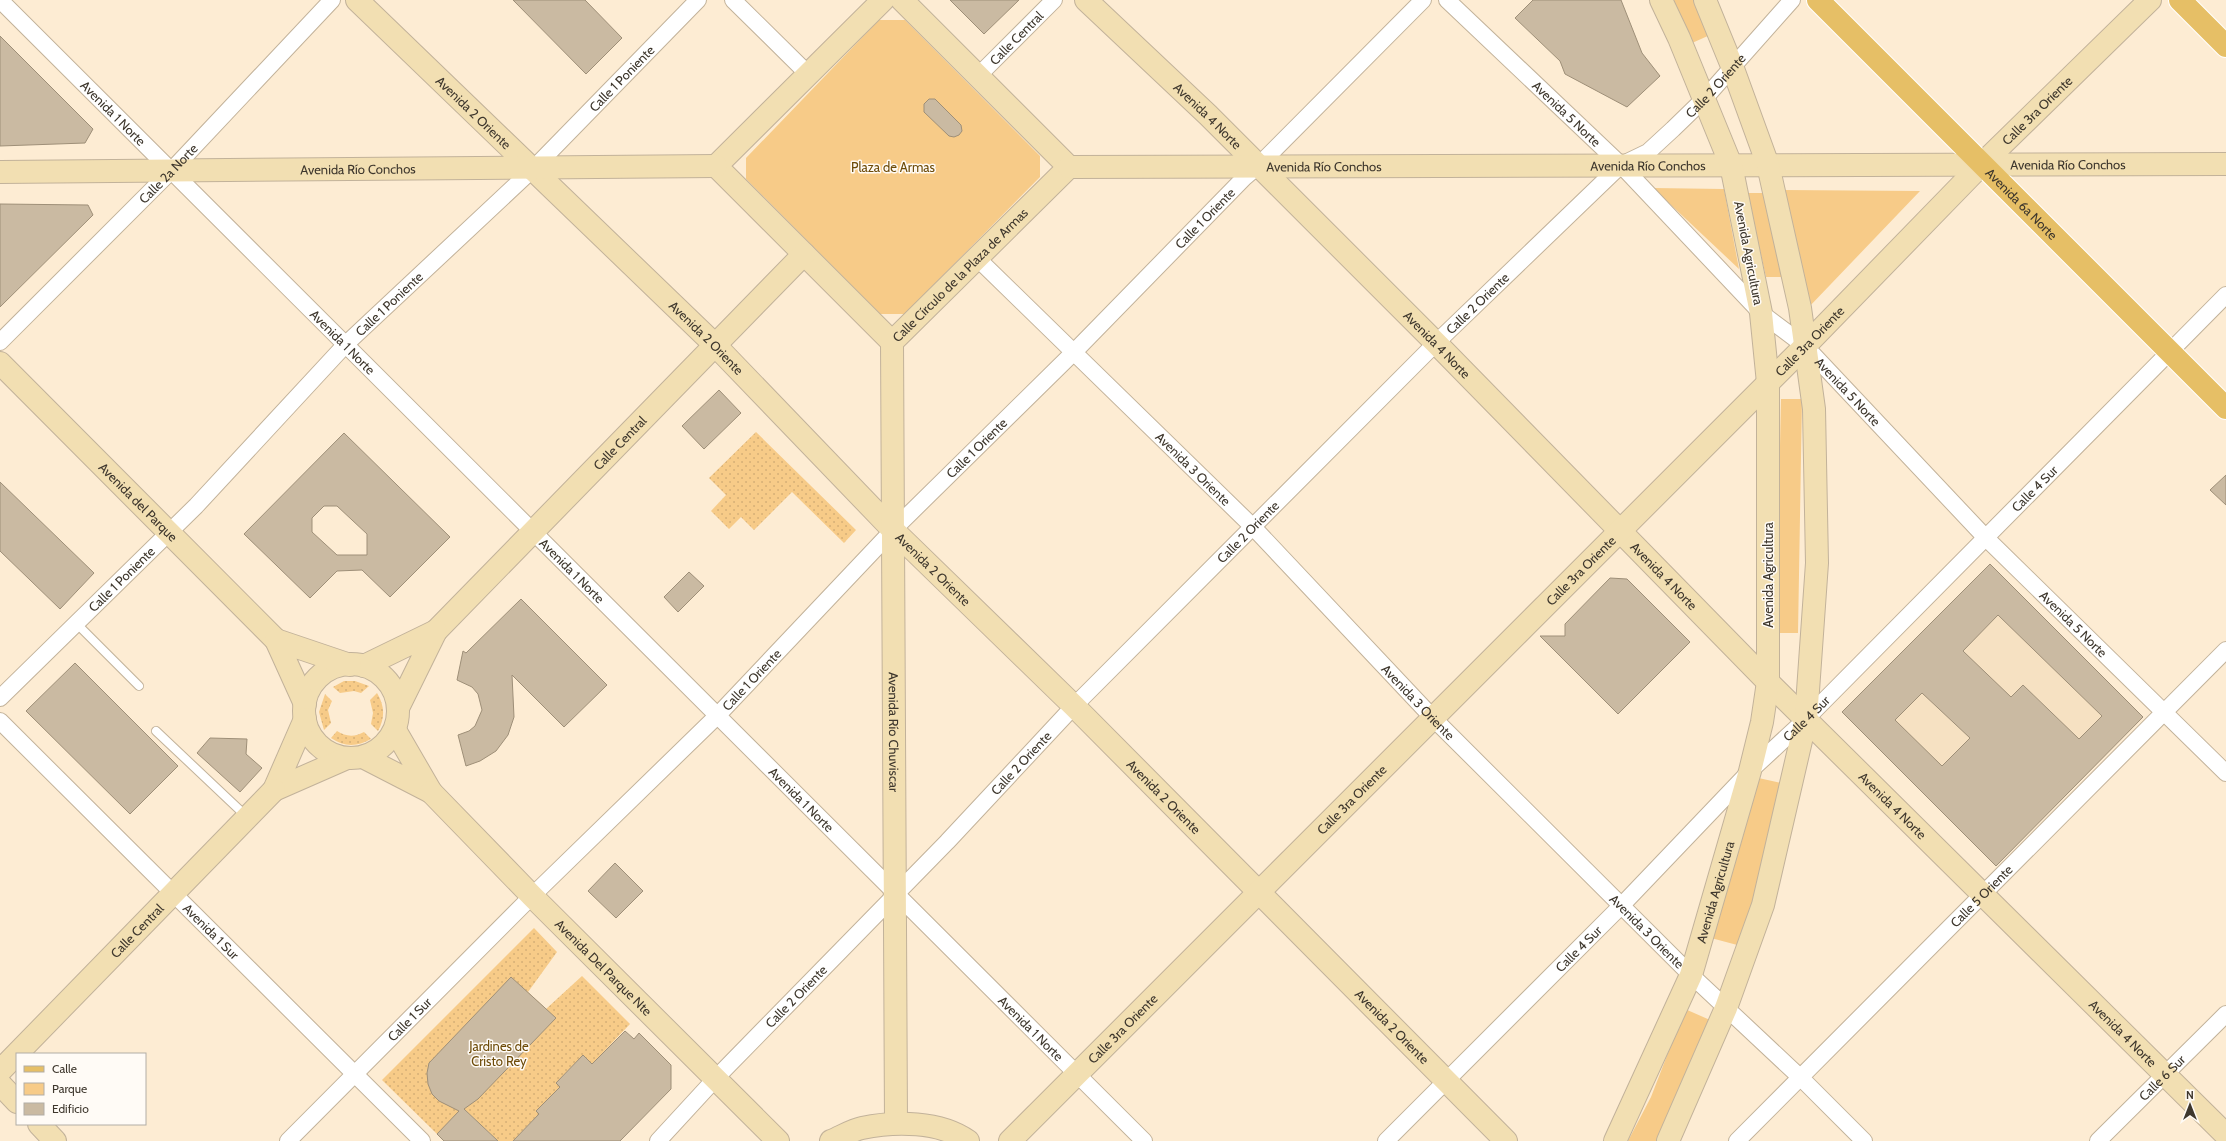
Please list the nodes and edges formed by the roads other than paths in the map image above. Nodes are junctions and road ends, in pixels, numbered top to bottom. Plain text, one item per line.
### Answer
1 (0, 0) edge
2 (332, 0) edge
3 (357, 0) edge
4 (698, 0) edge
5 (733, 0) edge
6 (883, 0) edge
7 (902, 0) edge
8 (1054, 0) edge
9 (1086, 0) edge
10 (1423, 0) edge
11 (1447, 0) edge
12 (1661, 0) edge
13 (1705, 0) edge
14 (1792, 0) edge
15 (1818, 0) edge
16 (2150, 0) edge
17 (2180, 0) edge
18 (2226, 46) edge
19 (1732, 66) junction
20 (808, 74) junction
21 (978, 76) junction
22 (1705, 98) junction
23 (1982, 164) junction
24 (2226, 164) edge
25 (1621, 165) junction
26 (1731, 165) junction
27 (1768, 165) junction
28 (716, 166) junction
29 (1258, 166) junction
30 (1069, 167) junction
31 (533, 169) junction
32 (172, 171) junction
33 (0, 172) edge
34 (804, 254) junction
35 (977, 258) junction
36 (2226, 295) edge
37 (1761, 313) junction
38 (0, 342) edge
39 (892, 342) junction
40 (1436, 343) junction
41 (346, 344) junction
42 (714, 344) junction
43 (1805, 346) junction
44 (1074, 352) junction
45 (2170, 352) junction
46 (0, 363) edge
47 (1768, 383) junction
48 (2225, 405) edge
49 (1253, 526) junction
50 (893, 530) junction
51 (533, 531) junction
52 (1620, 531) junction
53 (169, 533) junction
54 (1986, 538) junction
55 (77, 624) junction
56 (436, 631) junction
57 (276, 640) junction
58 (2226, 650) edge
59 (357, 665) junction
60 (1768, 682) junction
61 (139, 686) dead end
62 (0, 698) edge
63 (1074, 706) junction
64 (398, 708) junction
65 (305, 711) junction
66 (2163, 712) junction
67 (718, 716) junction
68 (1434, 718) junction
69 (1806, 719) junction
70 (0, 721) edge
71 (395, 730) junction
72 (156, 731) dead end
73 (355, 758) junction
74 (1750, 771) junction
75 (2226, 773) edge
76 (274, 790) junction
77 (431, 792) junction
78 (248, 818) junction
79 (174, 893) junction
80 (1258, 893) junction
81 (895, 894) junction
82 (1984, 895) junction
83 (532, 896) junction
84 (1622, 905) junction
85 (1692, 975) junction
86 (1726, 1008) junction
87 (2226, 1014) edge
88 (18, 1053) edge
89 (16, 1055) edge
90 (0, 1071) edge
91 (355, 1073) junction
92 (1077, 1074) junction
93 (2166, 1074) junction
94 (716, 1078) junction
95 (1801, 1078) junction
96 (1447, 1082) junction
97 (0, 1084) edge
98 (16, 1101) edge
99 (896, 1123) junction
100 (39, 1125) edge
101 (2226, 1135) edge
102 (55, 1141) edge
103 (288, 1141) edge
104 (422, 1141) edge
105 (658, 1141) edge
106 (778, 1141) edge
107 (831, 1141) edge
108 (968, 1141) edge
109 (1010, 1141) edge
110 (1144, 1141) edge
111 (1386, 1141) edge
112 (1506, 1141) edge
113 (1615, 1141) edge
114 (1668, 1141) edge
115 (1737, 1141) edge
116 (1864, 1141) edge
117 (2098, 1141) edge

1 - 32 street, Avenida 1 Norte
2 - 32 street, Calle 2a Norte
3 - 31 main road, Avenida 2 Oriente
4 - 31 street, Calle 1 Poniente
5 - 20 street
6 - 20 main road
7 - 21 main road
8 - 21 street, Calle Central
9 - 29 main road, Avenida 4 Norte
10 - 29 street, Calle 1 Oriente
11 - 25 street, Avenida 5 Norte
12 - 22 main road, Avenida Agricultura
13 - 19 main road
14 - 19 street, Calle 2 Oriente
15 - 23 main road, Avenida 6a Norte
16 - 23 main road, Calle 3ra Oriente
17 - 18 main road
19 - 22 street, Calle 2 Oriente
19 - 27 main road
20 - 28 main road
21 - 30 main road
22 - 25 street, Calle 2 Oriente
22 - 26 main road, Avenida Agricultura
23 - 24 main road, Avenida Río Conchos
23 - 27 main road, Avenida Río Conchos
23 - 43 main road, Calle 3ra Oriente
23 - 45 main road, Avenida 6a Norte
25 - 26 main road, Avenida Río Conchos
25 - 29 main road, Avenida Río Conchos
25 - 37 street, Avenida 5 Norte
25 - 40 street, Calle 2 Oriente
26 - 27 main road, Avenida Río Conchos
26 - 37 main road, Avenida Agricultura
27 - 43 main road
28 - 31 main road, Avenida Río Conchos
28 - 34 main road, Calle Círculo de la Plaza de Armas
29 - 30 main road, Avenida Río Conchos
29 - 40 main road, Avenida 4 Norte
29 - 44 street, Calle 1 Oriente
30 - 35 main road, Calle Círculo de la Plaza de Armas
31 - 32 main road, Avenida Río Conchos
31 - 41 street, Calle 1 Poniente
31 - 42 main road, Avenida 2 Oriente
32 - 33 main road, Avenida Río Conchos
32 - 38 street, Calle 2a Norte
32 - 41 street, Avenida 1 Norte
34 - 39 main road, Calle Círculo de la Plaza de Armas
34 - 42 main road, Calle Central
35 - 39 main road, Calle Círculo de la Plaza de Armas
35 - 44 street, Avenida 3 Oriente
36 - 45 street, Calle 4 Sur
37 - 43 street, Avenida 5 Norte
37 - 47 main road, Avenida Agricultura
39 - 50 main road, Avenida Río Chuviscar
40 - 49 street, Calle 2 Oriente
40 - 52 main road, Avenida 4 Norte
41 - 51 street, Avenida 1 Norte
41 - 53 street, Calle 1 Poniente
42 - 50 main road, Avenida 2 Oriente
42 - 51 main road, Calle Central
43 - 47 main road, Calle 3ra Oriente
43 - 54 street, Avenida 5 Norte
43 - 69 main road
44 - 49 street, Avenida 3 Oriente
44 - 50 street, Calle 1 Oriente
45 - 48 main road, Avenida 6a Norte
45 - 54 street, Calle 4 Sur
46 - 53 main road, Avenida del Parque
47 - 52 main road, Calle 3ra Oriente
47 - 60 main road, Avenida Agricultura
49 - 63 street, Calle 2 Oriente
49 - 68 street, Avenida 3 Oriente
50 - 63 main road, Avenida 2 Oriente
50 - 67 street, Calle 1 Oriente
50 - 81 main road, Avenida Río Chuviscar
51 - 56 main road, Calle Central
51 - 67 street, Avenida 1 Norte
52 - 60 main road, Avenida 4 Norte
52 - 68 main road, Calle 3ra Oriente
53 - 55 street, Calle 1 Poniente
53 - 57 main road, Avenida del Parque
54 - 66 street, Avenida 5 Norte
54 - 69 street, Calle 4 Sur
55 - 61 lane
55 - 62 street, Calle 1 Poniente
56 - 59 main road
56 - 64 main road
57 - 59 main road
57 - 65 main road
58 - 66 street, Calle 5 Oriente
59 - 64 main road
59 - 65 main road
60 - 69 main road, Avenida 4 Norte
60 - 74 main road, Avenida Agricultura
63 - 80 main road, Avenida 2 Oriente
63 - 81 street, Calle 2 Oriente
64 - 71 main road
65 - 73 main road
65 - 76 main road
66 - 75 street, Avenida 5 Norte
66 - 82 street, Calle 5 Oriente
67 - 81 street, Avenida 1 Norte
67 - 83 street, Calle 1 Oriente
68 - 80 main road, Calle 3ra Oriente
68 - 84 street, Avenida 3 Oriente
69 - 74 street, Calle 4 Sur
69 - 82 main road, Avenida 4 Norte
69 - 86 main road
70 - 79 street, Avenida 1 Sur
71 - 73 main road
71 - 77 main road
72 - 78 lane
73 - 76 main road
73 - 77 main road
74 - 84 street, Calle 4 Sur
74 - 85 main road, Avenida Agricultura
76 - 78 main road, Calle Central
77 - 83 main road, Avenida Del Parque Nte
78 - 79 main road, Calle Central
79 - 88 main road, Calle Central
79 - 91 street, Avenida 1 Sur
80 - 92 main road, Calle 3ra Oriente
80 - 96 main road, Avenida 2 Oriente
81 - 92 street, Avenida 1 Norte
81 - 94 street, Calle 2 Oriente
81 - 99 main road, Avenida Río Chuviscar
82 - 93 main road, Avenida 4 Norte
82 - 95 street, Calle 5 Oriente
83 - 91 street, Calle 1 Sur
83 - 94 main road, Avenida Del Parque Nte
84 - 85 street, Avenida 3 Oriente
84 - 96 street, Calle 4 Sur
85 - 86 street, Avenida 3 Oriente
85 - 113 main road, Avenida Agricultura
86 - 95 street, Avenida 3 Oriente
86 - 114 main road
87 - 93 street, Calle 6 Sur
89 - 90 main road, Calle Central
91 - 103 street, Calle 1 Sur
91 - 104 street, Avenida 1 Sur
92 - 109 main road, Calle 3ra Oriente
92 - 110 street, Avenida 1 Norte
93 - 101 main road, Avenida 4 Norte
93 - 117 street, Calle 6 Sur
94 - 105 street, Calle 2 Oriente
94 - 106 main road, Avenida Del Parque Nte
95 - 115 street, Calle 5 Oriente
95 - 116 street, Avenida 3 Oriente
96 - 111 street, Calle 4 Sur
96 - 112 main road, Avenida 2 Oriente
97 - 98 main road
99 - 107 main road
99 - 108 main road
100 - 102 main road

